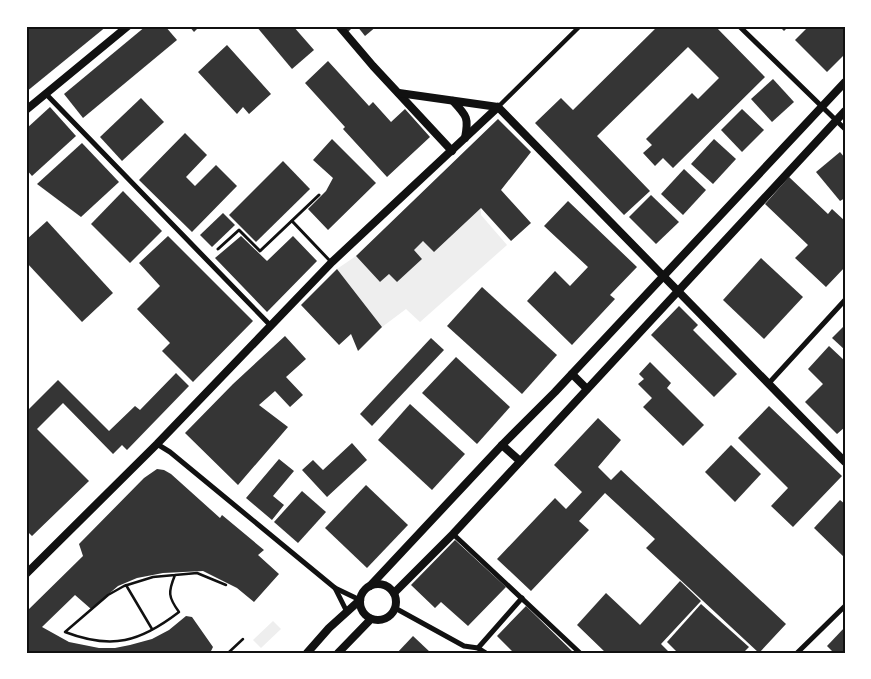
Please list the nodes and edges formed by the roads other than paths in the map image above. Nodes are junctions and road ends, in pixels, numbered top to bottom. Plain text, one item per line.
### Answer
1 (128, 26) edge
2 (339, 26) edge
3 (580, 26) edge
4 (739, 26) edge
5 (845, 82) edge
6 (46, 94) junction
7 (399, 94) junction
8 (452, 101) junction
9 (498, 106) junction
10 (821, 106) junction
11 (26, 110) edge
12 (845, 111) edge
13 (836, 120) junction
14 (845, 129) edge
15 (466, 138) junction
16 (452, 151) junction
17 (319, 195) dead end
18 (292, 221) junction
19 (218, 249) dead end
20 (332, 262) junction
21 (663, 276) junction
22 (678, 291) junction
23 (845, 300) edge
24 (270, 326) junction
25 (572, 374) junction
26 (769, 383) junction
27 (587, 389) junction
28 (157, 444) junction
29 (502, 445) junction
30 (843, 457) edge
31 (520, 462) junction
32 (453, 534) junction
33 (26, 574) edge
34 (370, 586) junction
35 (335, 588) junction
36 (394, 593) junction
37 (522, 598) junction
38 (360, 600) junction
39 (845, 606) edge
40 (395, 608) junction
41 (347, 612) junction
42 (371, 619) junction
43 (479, 650) edge
44 (307, 653) edge
45 (338, 653) edge
46 (486, 653) edge
47 (580, 653) edge
48 (797, 653) edge

1 - 6 street
2 - 7 street
3 - 9 street
4 - 10 street
5 - 10 street
6 - 11 street
6 - 24 street
7 - 8 street
7 - 16 street
8 - 9 street
8 - 15 street
9 - 15 street
9 - 21 street
10 - 13 street
10 - 21 street
12 - 13 street
13 - 14 street
13 - 22 street
15 - 16 street
16 - 20 street
17 - 18 lane
18 - 19 lane
18 - 20 lane
20 - 24 street
21 - 22 street
21 - 25 street
22 - 26 street
22 - 27 street
23 - 26 street
24 - 28 street
25 - 27 street
25 - 29 street
26 - 30 street
27 - 31 street
28 - 33 street
28 - 35 street
29 - 31 street
29 - 34 street
31 - 32 street
32 - 36 street
32 - 37 street
34 - 36 street
34 - 38 street
35 - 38 street
35 - 41 street
36 - 40 street
37 - 43 street
37 - 47 street
38 - 41 street
38 - 42 street
39 - 48 street
40 - 42 street
40 - 43 street
41 - 44 street
42 - 45 street
43 - 46 street

